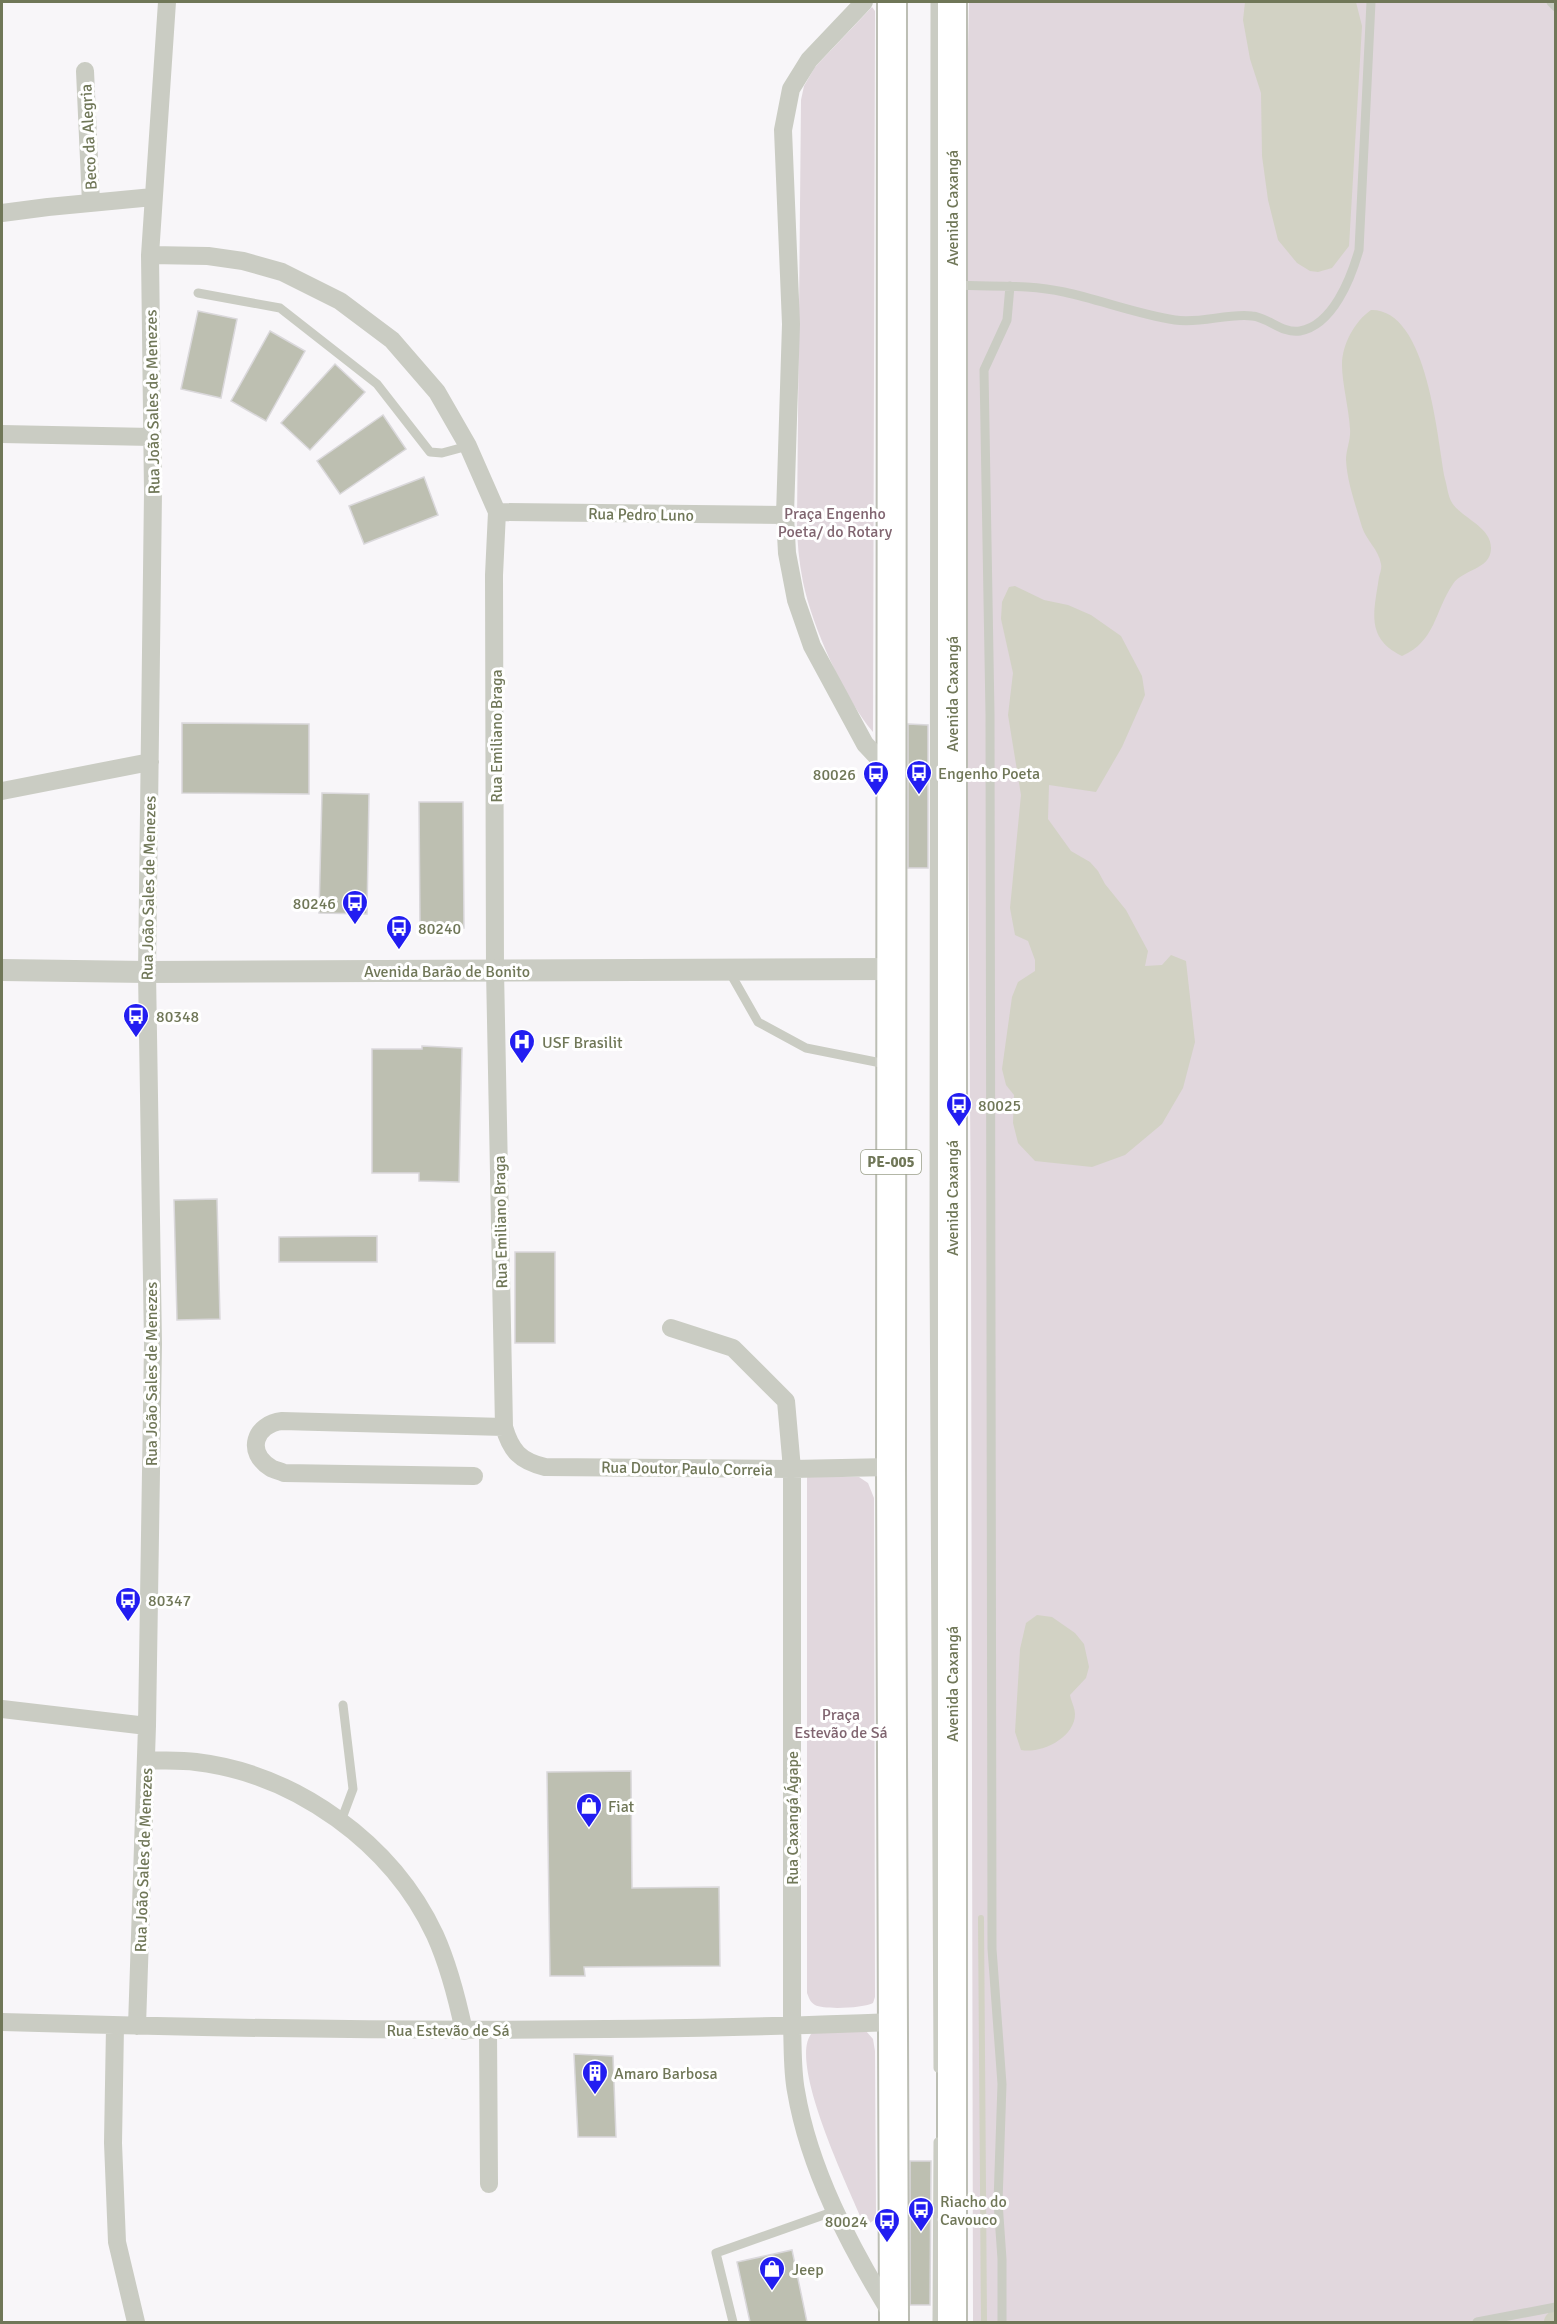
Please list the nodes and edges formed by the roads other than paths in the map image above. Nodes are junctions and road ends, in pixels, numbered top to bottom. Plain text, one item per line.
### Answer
1 (166, 2) edge
2 (864, 2) edge
3 (892, 2) edge
4 (935, 2) edge
5 (952, 2) edge
6 (1371, 2) edge
7 (1551, 2) edge
8 (1556, 8) edge
9 (85, 71) dead end
10 (153, 197) junction
11 (92, 203) junction
12 (2, 213) edge
13 (150, 255) junction
14 (952, 285) junction
15 (1010, 286) junction
16 (198, 293) dead end
17 (2, 434) edge
18 (152, 436) junction
19 (468, 446) junction
20 (496, 512) junction
21 (785, 515) junction
22 (150, 762) junction
23 (893, 774) junction
24 (2, 791) edge
25 (892, 969) junction
26 (2, 970) edge
27 (495, 970) junction
28 (729, 971) junction
29 (147, 972) junction
30 (892, 1065) junction
31 (671, 1328) dead end
32 (504, 1427) junction
33 (891, 1467) junction
34 (792, 1469) junction
35 (474, 1476) dead end
36 (343, 1705) dead end
37 (2, 1709) edge
38 (147, 1726) junction
39 (146, 1760) junction
40 (340, 1821) junction
41 (2, 2022) edge
42 (894, 2022) junction
43 (115, 2026) junction
44 (137, 2026) junction
45 (792, 2026) junction
46 (488, 2030) junction
47 (464, 2031) junction
48 (938, 2073) dead end
49 (938, 2130) dead end
50 (489, 2184) dead end
51 (835, 2211) junction
52 (1556, 2307) edge
53 (894, 2320) edge
54 (136, 2322) edge
55 (733, 2322) edge
56 (937, 2322) edge
57 (952, 2322) edge
58 (1002, 2322) edge
59 (1477, 2322) edge

1 - 10 street, Rua João Sales de Menezes
2 - 21 street
3 - 23 main road, PE-005
4 - 48 lane
5 - 14 main road, Avenida Caxangá
6 - 15 lane
7 - 8 lane
9 - 11 street, Beco da Alegria
10 - 11 street
10 - 13 street, Rua João Sales de Menezes
11 - 12 street
13 - 18 street, Rua João Sales de Menezes
13 - 19 street, Rua Emiliano Braga
14 - 15 lane
14 - 57 main road, Avenida Caxangá
15 - 58 lane
16 - 19 lane
17 - 18 street
18 - 22 street, Rua João Sales de Menezes
19 - 20 street, Rua Emiliano Braga
20 - 21 street, Rua Pedro Luno
20 - 27 street, Rua Emiliano Braga
21 - 23 street
22 - 24 street
22 - 29 street, Rua João Sales de Menezes
23 - 25 main road, PE-005
25 - 28 street, Avenida Barão de Bonito
25 - 30 main road, PE-005
26 - 29 street, Avenida Barão de Bonito
27 - 28 street, Avenida Barão de Bonito
27 - 29 street, Avenida Barão de Bonito
27 - 32 street, Rua Emiliano Braga
28 - 30 lane
29 - 38 street, Rua João Sales de Menezes
30 - 33 main road, PE-005
31 - 34 street, Rua Caxangá Ágape
32 - 34 street, Rua Doutor Paulo Correia
32 - 35 street
33 - 34 street, Rua Doutor Paulo Correia
33 - 42 main road, PE-005
34 - 45 street, Rua Caxangá Ágape
36 - 40 lane
37 - 38 street
38 - 39 street, Rua João Sales de Menezes
39 - 40 street
39 - 44 street, Rua João Sales de Menezes
40 - 47 street
41 - 43 street, Rua Estevão de Sá
42 - 45 street, Rua Estevão de Sá
42 - 53 main road, PE-005
43 - 44 street, Rua Estevão de Sá
43 - 54 street
44 - 47 street, Rua Estevão de Sá
45 - 46 street, Rua Estevão de Sá
45 - 51 street, Rua Caxangá Ágape
46 - 47 street, Rua Estevão de Sá
46 - 50 street
49 - 56 lane
51 - 53 street, Rua Caxangá Ágape
51 - 55 lane
52 - 59 lane

